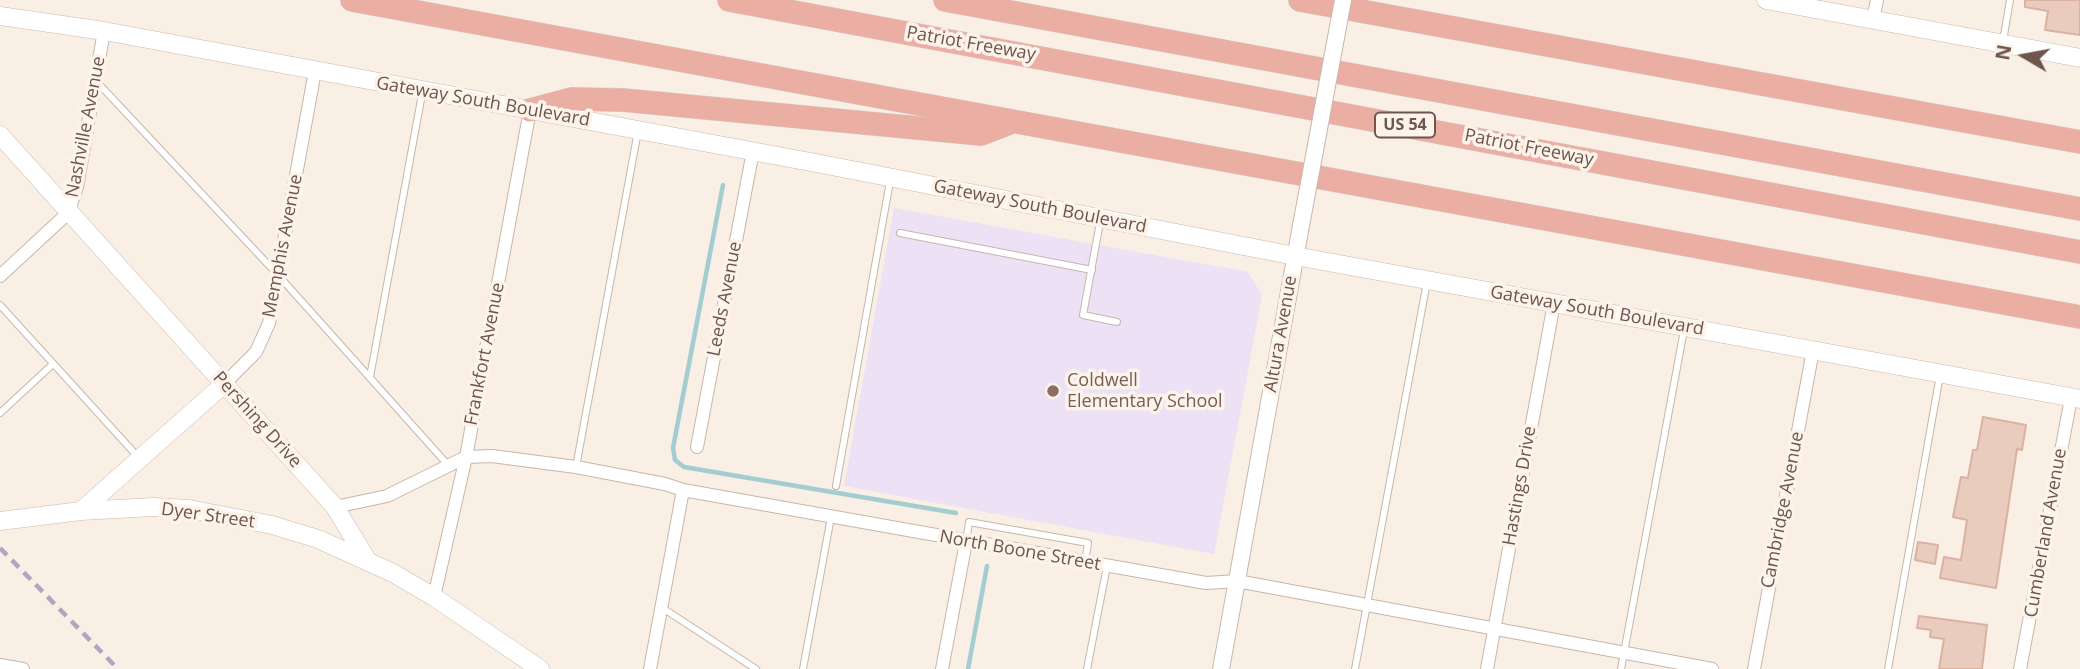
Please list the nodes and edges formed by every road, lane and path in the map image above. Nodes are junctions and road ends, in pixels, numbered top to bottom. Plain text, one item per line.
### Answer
1 (352, 0) edge
2 (729, 0) edge
3 (945, 0) edge
4 (1300, 0) edge
5 (1343, 0) edge
6 (1766, 0) edge
7 (1877, 0) edge
8 (2010, 0) edge
9 (0, 9) edge
10 (0, 16) edge
11 (21, 18) junction
12 (1873, 20) junction
13 (104, 31) junction
14 (2002, 43) junction
15 (2080, 58) edge
16 (315, 71) junction
17 (95, 81) junction
18 (423, 91) junction
19 (530, 110) junction
20 (1013, 122) junction
21 (639, 130) junction
22 (0, 135) edge
23 (2080, 142) edge
24 (754, 151) junction
25 (891, 178) junction
26 (2080, 209) edge
27 (68, 213) junction
28 (1101, 220) junction
29 (900, 233) dead end
30 (2080, 252) edge
31 (1295, 256) junction
32 (1092, 270) junction
33 (278, 275) junction
34 (0, 276) edge
35 (1427, 280) junction
36 (1554, 303) junction
37 (0, 305) edge
38 (2080, 317) edge
39 (1117, 322) dead end
40 (1685, 327) junction
41 (1813, 350) junction
42 (54, 363) junction
43 (1940, 376) junction
44 (370, 377) junction
45 (224, 384) junction
46 (2075, 398) edge
47 (0, 413) edge
48 (697, 447) dead end
49 (466, 457) junction
50 (140, 459) junction
51 (448, 465) junction
52 (576, 467) junction
53 (836, 486) dead end
54 (683, 490) junction
55 (335, 507) junction
56 (82, 511) junction
57 (831, 517) junction
58 (0, 521) edge
59 (966, 542) junction
60 (368, 560) junction
61 (1085, 562) junction
62 (1107, 566) junction
63 (1237, 581) junction
64 (434, 597) junction
65 (1367, 605) junction
66 (661, 607) junction
67 (1494, 628) junction
68 (1624, 653) junction
69 (4, 667) edge
70 (23, 669) edge
71 (540, 669) edge
72 (650, 669) edge
73 (756, 669) edge
74 (803, 669) edge
75 (942, 669) edge
76 (1087, 669) edge
77 (1221, 669) edge
78 (1355, 669) edge
79 (1487, 669) edge
80 (1621, 669) edge
81 (1712, 669) edge
82 (1754, 669) edge
83 (1888, 669) edge
84 (2020, 669) edge

1 - 20 highway
2 - 30 highway, Patriot Freeway / US 54
3 - 26 highway, US 54
4 - 23 highway
5 - 31 street, Altura Avenue, bridge
6 - 12 main road
7 - 12 street
8 - 14 lane
9 - 11 main road
10 - 11 main road, Gateway South Boulevard
11 - 13 main road, Gateway South Boulevard
12 - 14 main road
13 - 16 main road, Gateway South Boulevard
13 - 17 street, Nashville Avenue
14 - 15 main road
16 - 18 main road, Gateway South Boulevard
16 - 33 street, Memphis Avenue
17 - 27 street, Nashville Avenue
17 - 33 lane
18 - 19 main road, Gateway South Boulevard
18 - 44 lane
19 - 20 highway
19 - 21 main road, Gateway South Boulevard
19 - 49 street, Frankfort Avenue
20 - 38 highway
21 - 24 main road, Gateway South Boulevard
21 - 52 lane
22 - 27 main road, Pershing Drive
24 - 25 main road, Gateway South Boulevard
24 - 48 street, Leeds Avenue
25 - 28 main road, Gateway South Boulevard
25 - 53 lane
27 - 34 street, Nashville Avenue
27 - 45 main road, Pershing Drive
28 - 31 main road, Gateway South Boulevard
28 - 32 lane
29 - 32 lane
31 - 35 main road, Gateway South Boulevard
31 - 63 street, Altura Avenue
32 - 39 lane
33 - 44 lane
33 - 45 street, Memphis Avenue
35 - 36 main road, Gateway South Boulevard
35 - 65 lane
36 - 40 main road, Gateway South Boulevard
36 - 67 street, Hastings Drive
37 - 42 lane
40 - 41 main road, Gateway South Boulevard
40 - 68 lane
41 - 43 main road, Gateway South Boulevard
41 - 82 street, Cambridge Avenue
42 - 47 lane
42 - 50 lane
43 - 46 main road, Gateway South Boulevard
43 - 83 lane
44 - 51 lane
45 - 50 main road, Memphis Avenue
45 - 55 main road, Pershing Drive
46 - 84 street, Cumberland Avenue
49 - 51 street, North Boone Street
49 - 52 street, North Boone Street
49 - 64 street, Frankfort Avenue
50 - 56 main road, Memphis Avenue
51 - 55 street, North Boone Street
52 - 54 street, North Boone Street
54 - 57 street, North Boone Street
54 - 66 street
55 - 60 main road, Pershing Drive
56 - 58 main road, Dyer Street
56 - 60 main road, Dyer Street
57 - 59 street, North Boone Street
57 - 74 lane
59 - 61 street, North Boone Street
59 - 61 lane
59 - 75 street
60 - 64 main road, Pershing Drive
61 - 62 street, North Boone Street
62 - 63 street, North Boone Street
62 - 76 lane
63 - 65 street, North Boone Street
63 - 77 street, Altura Avenue
64 - 71 main road, Pershing Drive
65 - 67 street, North Boone Street
65 - 78 lane
66 - 72 street
66 - 73 lane
67 - 68 street, North Boone Street
67 - 79 street, Hastings Drive
68 - 80 lane
68 - 81 street, North Boone Street
69 - 70 street

